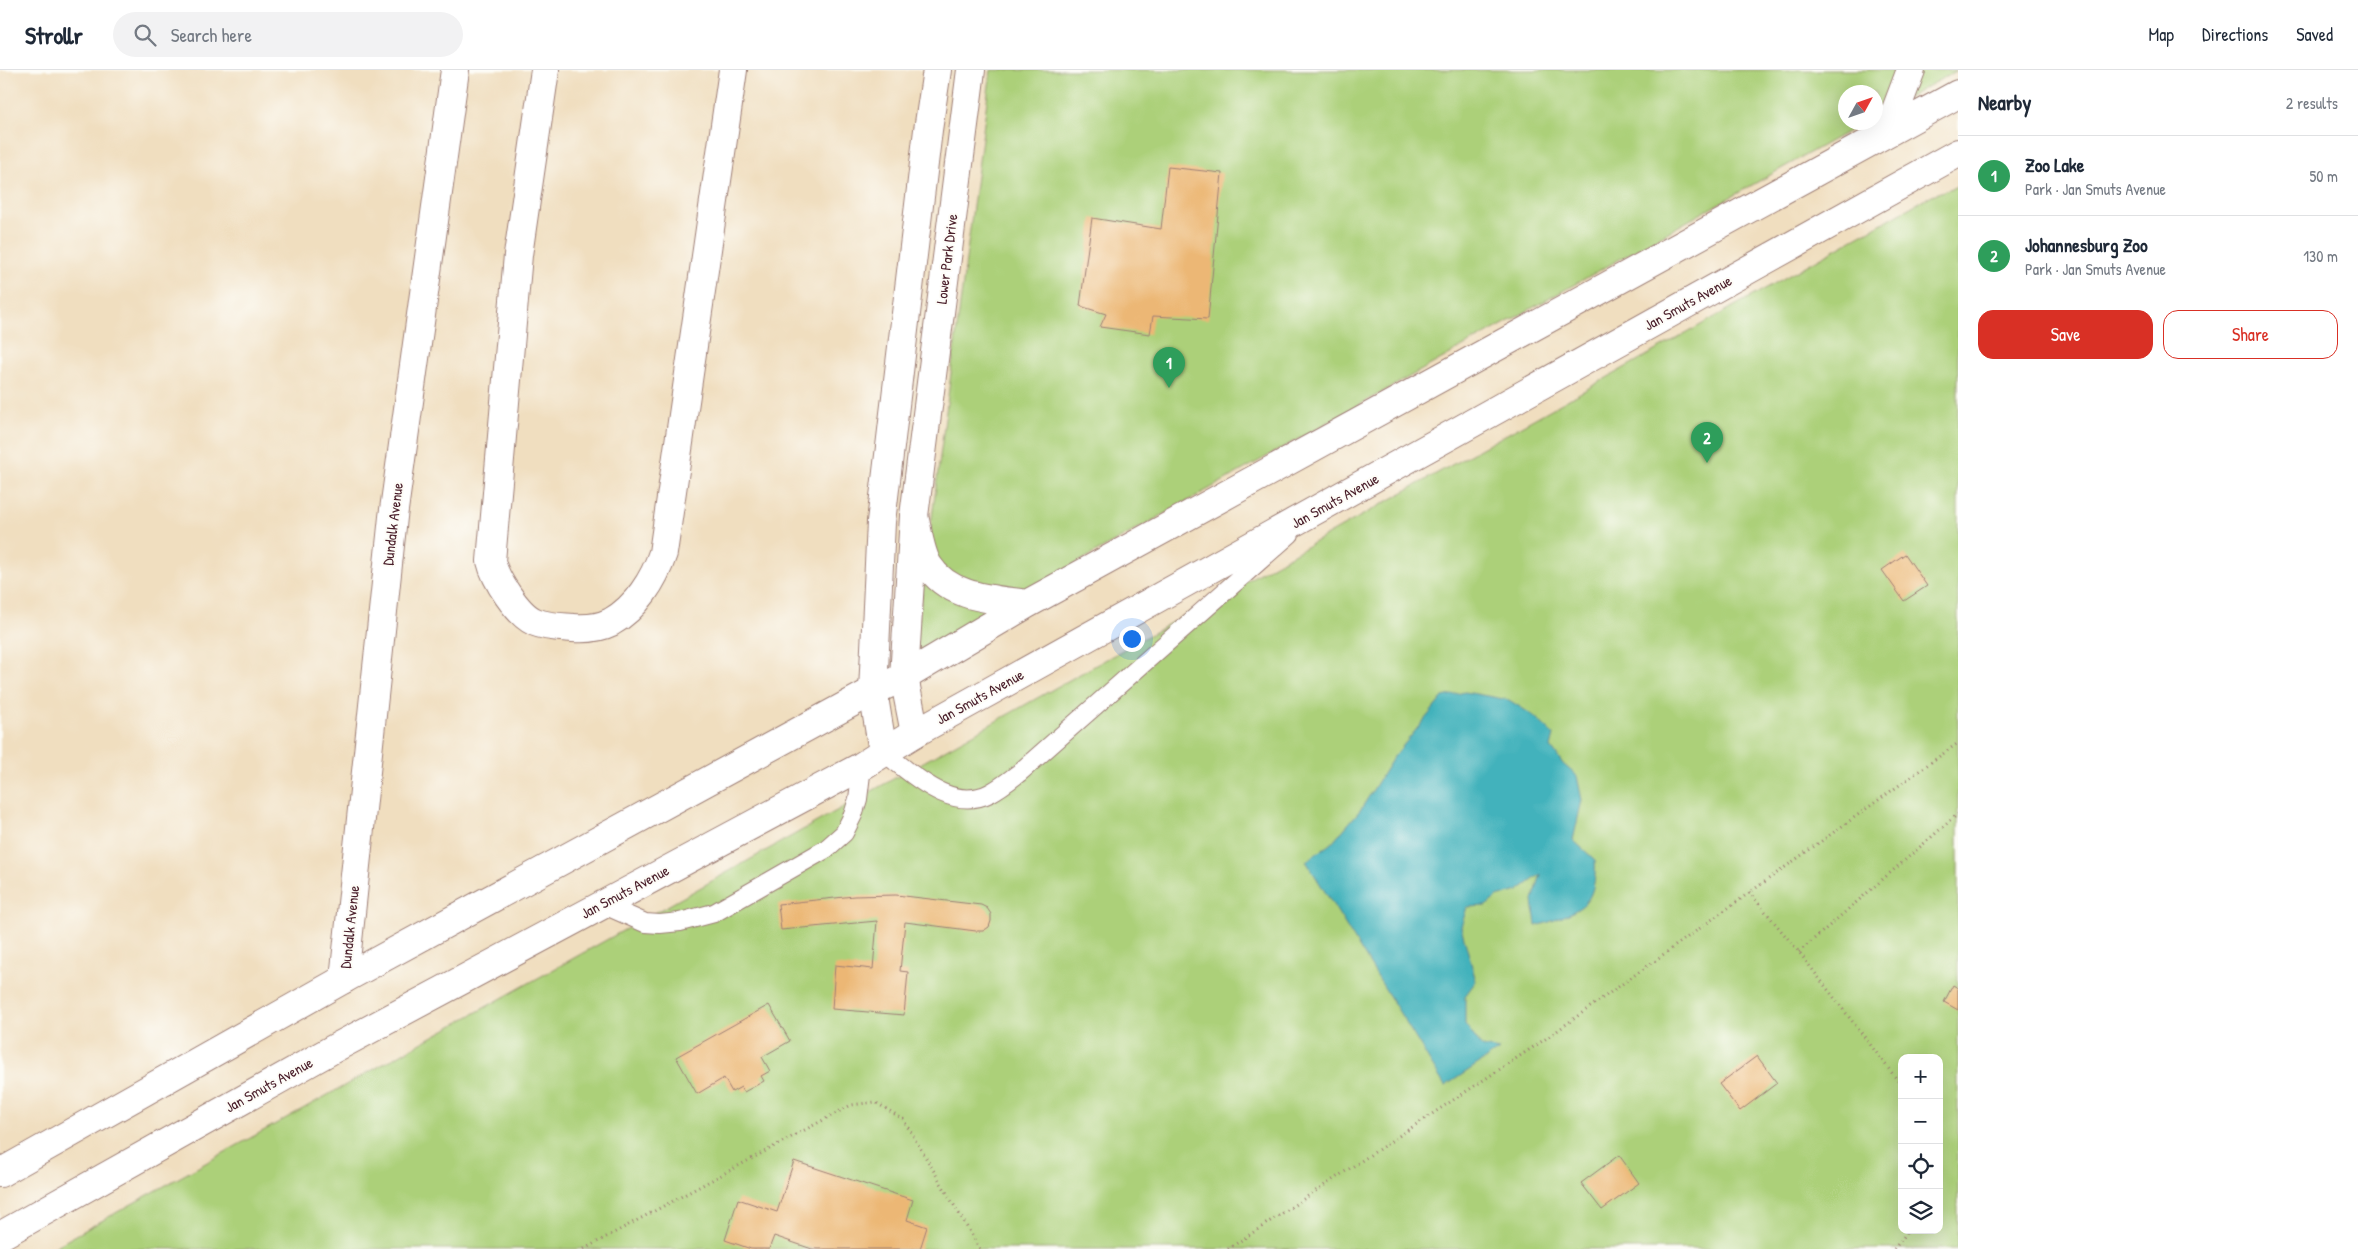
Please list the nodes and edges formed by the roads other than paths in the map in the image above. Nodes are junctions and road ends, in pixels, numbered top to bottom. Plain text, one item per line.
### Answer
1 (455, 70) edge
2 (545, 70) edge
3 (733, 70) edge
4 (938, 70) edge
5 (971, 70) edge
6 (1911, 70) edge
7 (1958, 94) edge
8 (1888, 131) junction
9 (1958, 153) edge
10 (889, 446) junction
11 (924, 449) junction
12 (1317, 511) junction
13 (914, 516) junction
14 (1027, 604) junction
15 (904, 677) junction
16 (873, 691) junction
17 (915, 733) junction
18 (873, 759) junction
19 (602, 904) junction
20 (344, 979) junction
21 (0, 1173) edge
22 (0, 1236) edge

1 - 20 main road, Dundalk Avenue
2 - 3 main road
4 - 10 main road
5 - 11 main road, Lower Park Drive
6 - 8 main road
7 - 8 main road
8 - 14 main road
9 - 12 main road, Jan Smuts Avenue
10 - 11 main road
10 - 16 main road
11 - 13 main road, Lower Park Drive
12 - 17 main road, Jan Smuts Avenue
12 - 18 lane
13 - 14 main road
13 - 15 main road, Lower Park Drive
14 - 15 main road
15 - 16 main road
15 - 17 main road, Lower Park Drive
16 - 18 main road
16 - 20 main road
17 - 18 main road, Jan Smuts Avenue
18 - 19 main road, Jan Smuts Avenue
18 - 19 lane
19 - 22 main road, Jan Smuts Avenue
20 - 21 main road

